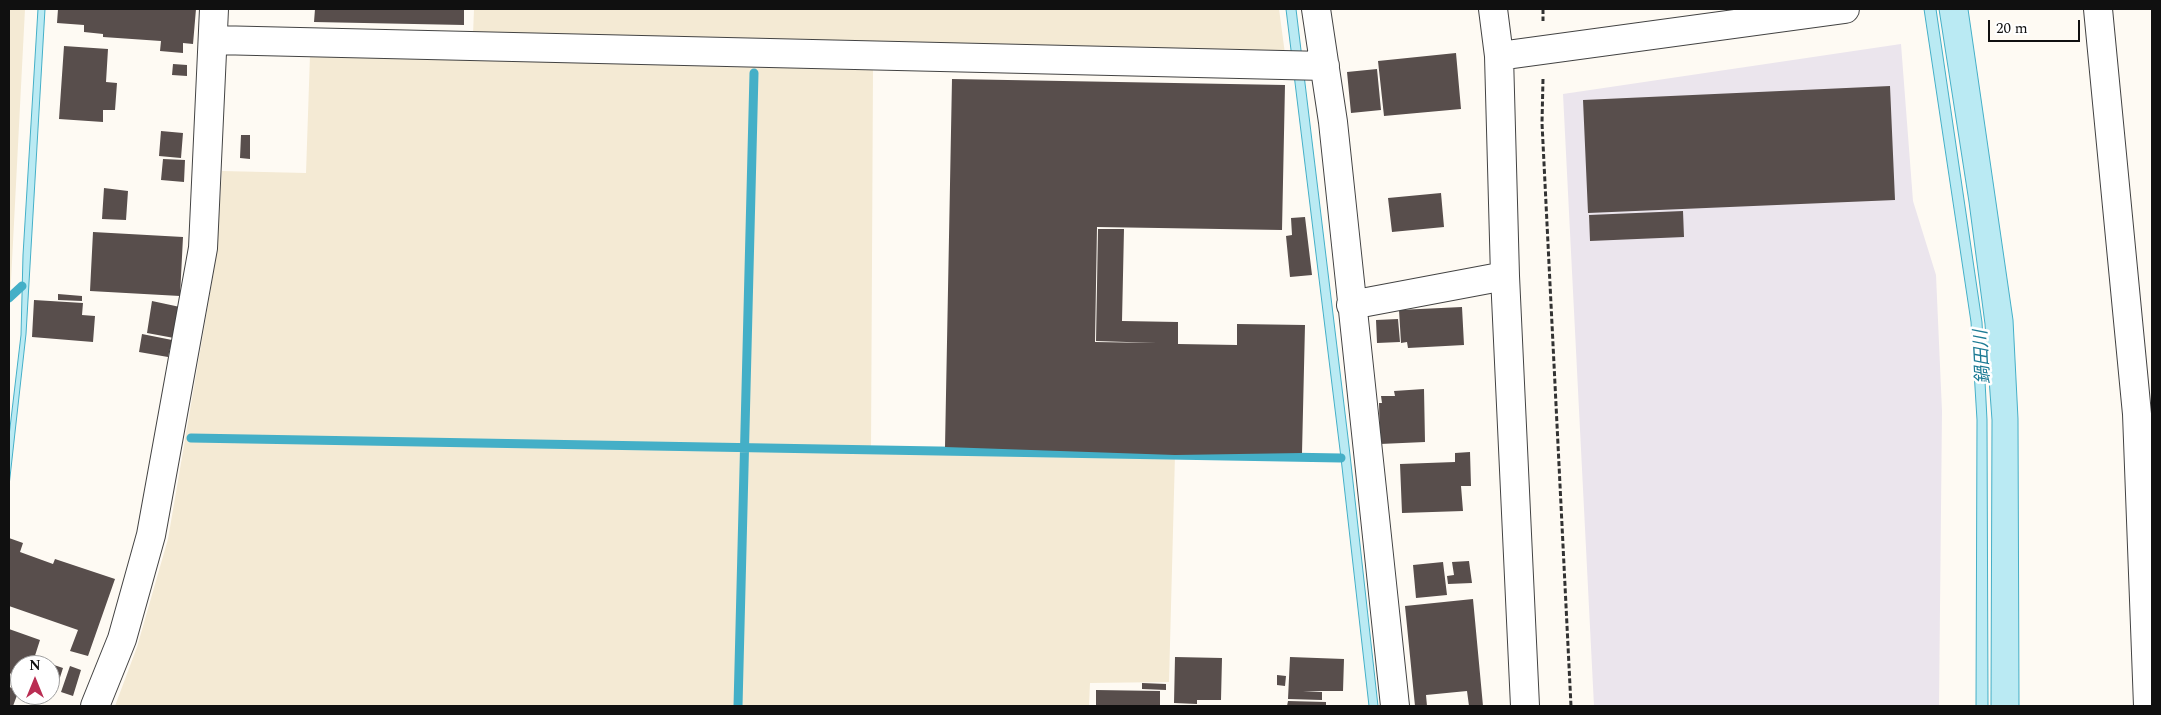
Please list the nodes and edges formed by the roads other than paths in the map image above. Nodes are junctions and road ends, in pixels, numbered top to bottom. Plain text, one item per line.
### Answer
1 (214, 9) edge
2 (1316, 9) edge
3 (1493, 9) edge
4 (1845, 9) edge
5 (2098, 9) edge
6 (214, 40) junction
7 (1499, 56) junction
8 (1319, 66) junction
9 (1505, 276) junction
10 (1351, 305) junction
11 (95, 706) edge
12 (1396, 706) edge
13 (1525, 706) edge
14 (2148, 706) edge

1 - 6 street
2 - 8 street
3 - 7 street
4 - 7 street
5 - 14 street
6 - 8 street
6 - 11 street
7 - 9 street
8 - 10 street
9 - 10 street
9 - 13 street
10 - 12 street

